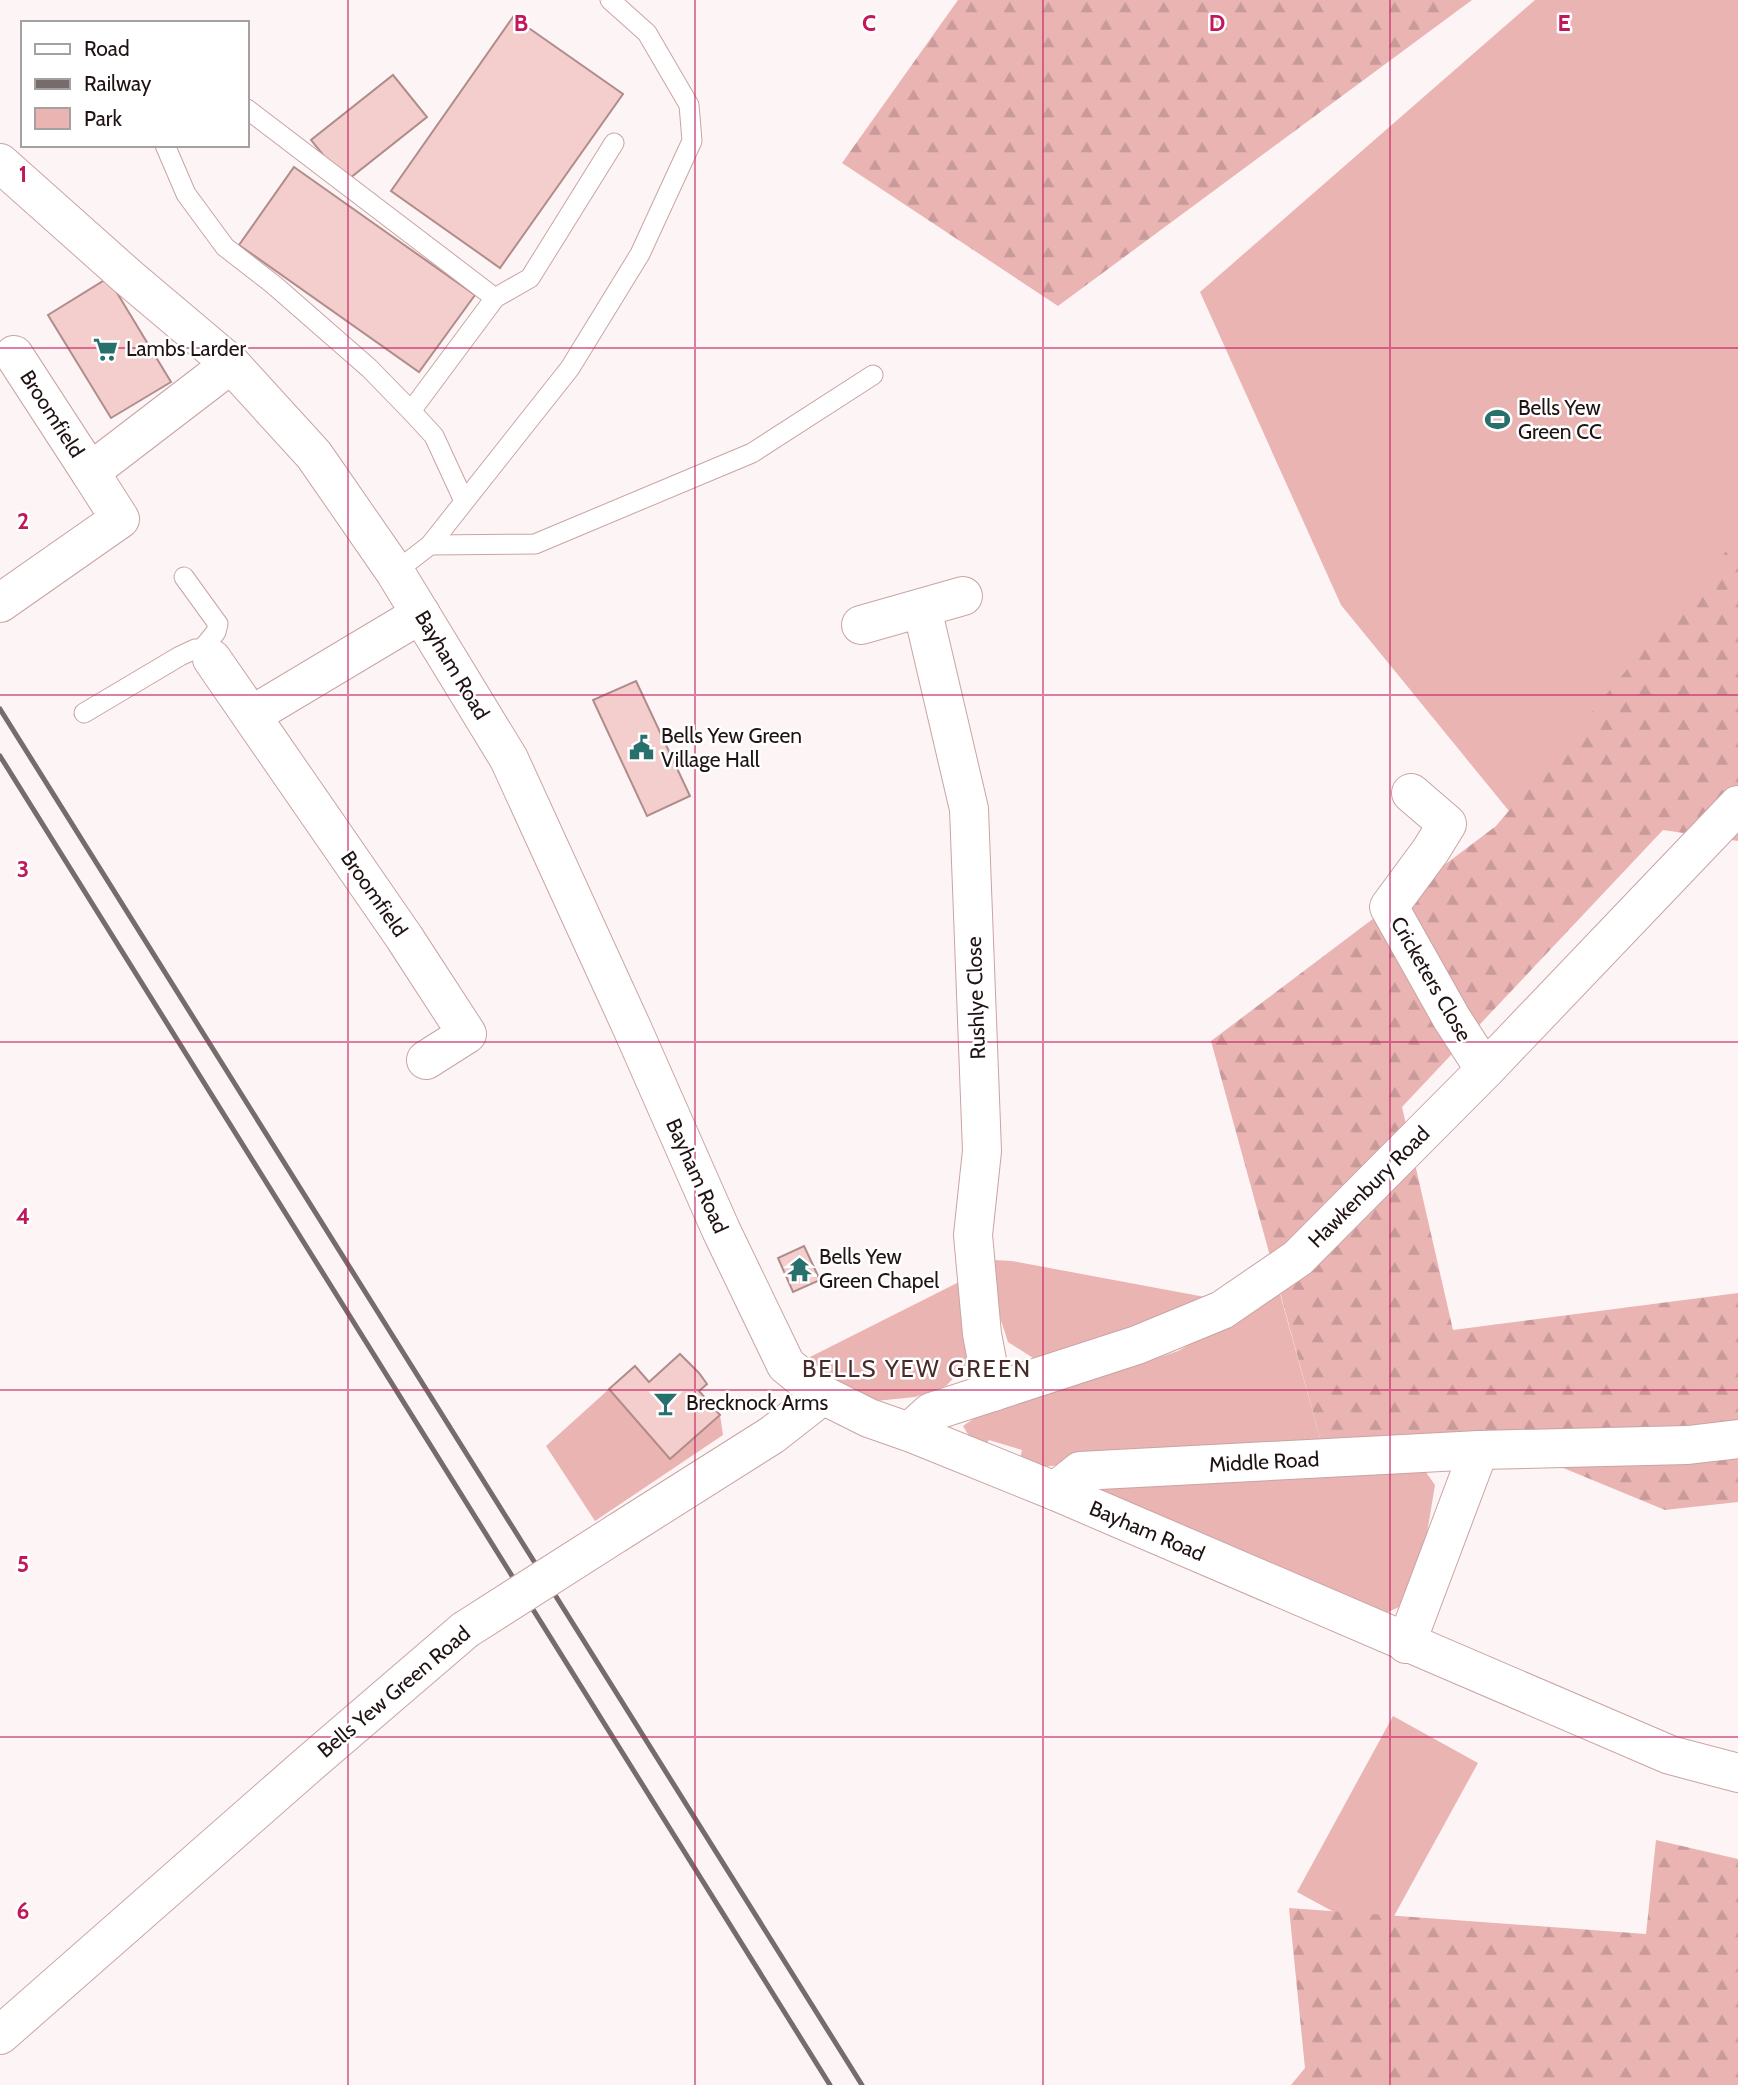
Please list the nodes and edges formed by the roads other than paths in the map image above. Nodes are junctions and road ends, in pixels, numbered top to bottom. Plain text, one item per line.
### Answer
1 (610, 0) edge
2 (248, 110) edge
3 (614, 142) dead end
4 (166, 147) edge
5 (0, 163) edge
6 (495, 298) junction
7 (14, 355) dead end
8 (231, 364) junction
9 (873, 375) dead end
10 (411, 411) junction
11 (90, 472) junction
12 (464, 501) junction
13 (430, 545) junction
14 (395, 572) junction
15 (184, 578) dead end
16 (963, 596) dead end
17 (0, 603) edge
18 (922, 607) junction
19 (421, 614) junction
20 (861, 625) dead end
21 (207, 654) junction
22 (84, 713) dead end
23 (252, 715) junction
24 (1411, 793) dead end
25 (1738, 805) edge
26 (426, 1060) dead end
27 (1485, 1070) junction
28 (993, 1392) junction
29 (822, 1395) junction
30 (909, 1432) junction
31 (1738, 1439) edge
32 (1479, 1450) junction
33 (1055, 1491) junction
34 (1406, 1644) junction
35 (1738, 1773) edge
36 (0, 2035) edge

1 - 12 lane
2 - 6 lane
3 - 6 lane
4 - 10 lane
5 - 8 street, Bayham Road
6 - 10 lane
7 - 11 street, Broomfield
8 - 11 street, Broomfield
8 - 14 street, Bayham Road
9 - 13 lane
10 - 12 lane
11 - 17 street, Broomfield
12 - 13 lane
13 - 14 lane
14 - 19 street, Bayham Road
15 - 21 lane
16 - 18 street
18 - 20 street
18 - 28 street, Rushlye Close
19 - 23 street
19 - 29 street, Bayham Road
21 - 22 lane
21 - 23 street, Broomfield
23 - 26 street, Broomfield
24 - 27 street, Cricketers Close
25 - 27 street, Hawkenbury Road
27 - 28 street, Hawkenbury Road
28 - 30 street, Hawkenbury Road
29 - 30 street, Bayham Road
29 - 36 street, Bells Yew Green Road, bridge
30 - 33 street, Bayham Road
31 - 32 street, Middle Road
32 - 33 street, Middle Road
32 - 34 street
33 - 34 street, Bayham Road
34 - 35 street, Bayham Road

